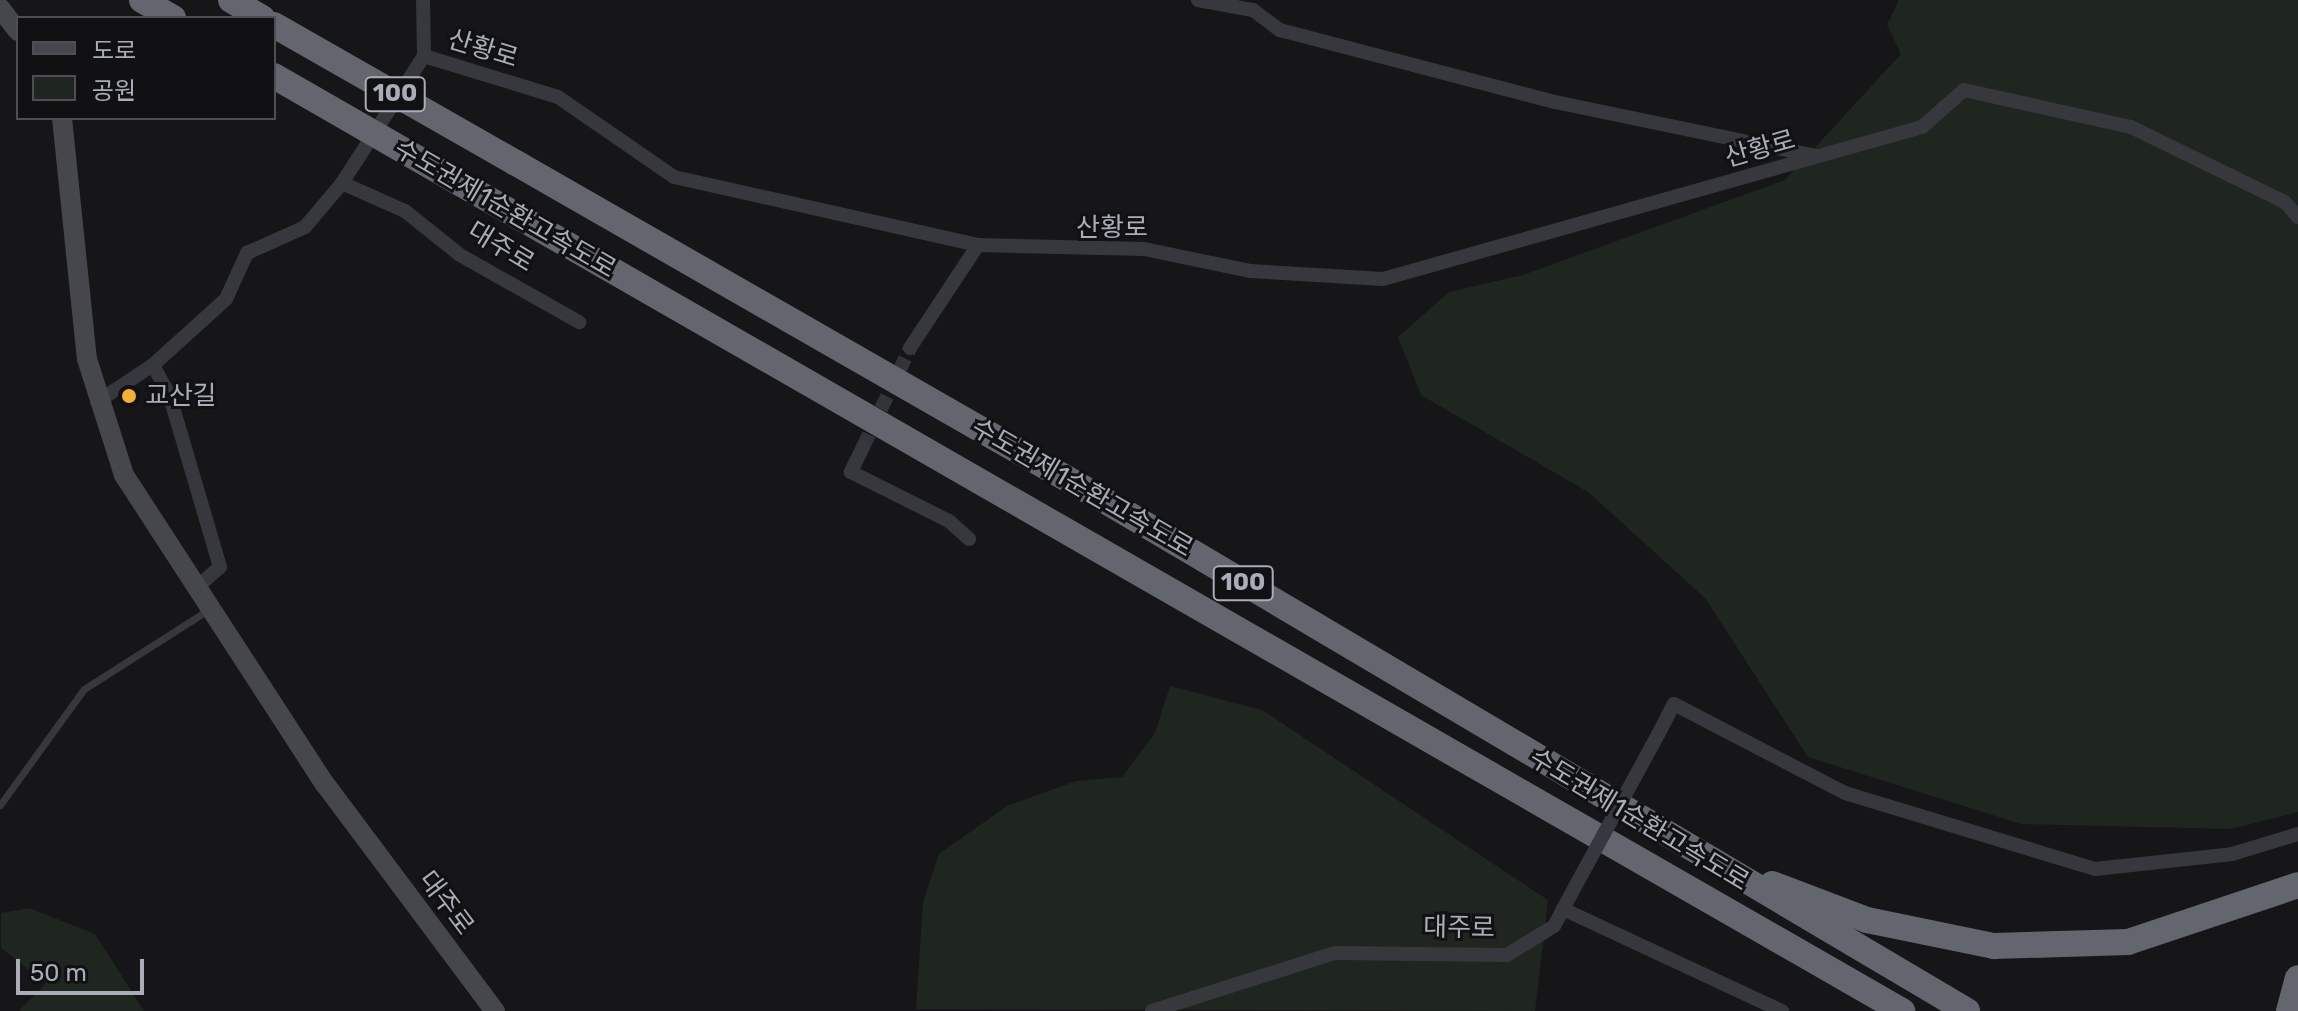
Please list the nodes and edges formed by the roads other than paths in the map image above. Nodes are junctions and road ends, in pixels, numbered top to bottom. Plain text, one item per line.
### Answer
1 (142, 0) edge
2 (231, 0) edge
3 (423, 0) edge
4 (1198, 0) edge
5 (0, 8) edge
6 (170, 16) edge
7 (259, 16) edge
8 (276, 26) edge
9 (16, 28) edge
10 (424, 56) junction
11 (276, 77) edge
12 (62, 120) edge
13 (1819, 157) junction
14 (342, 183) junction
15 (2298, 217) edge
16 (978, 245) junction
17 (579, 322) dead end
18 (910, 348) tunnel mouth
19 (153, 365) junction
20 (97, 402) junction
21 (863, 447) tunnel mouth
22 (969, 539) dead end
23 (197, 587) junction
24 (211, 609) junction
25 (0, 805) edge
26 (2298, 834) edge
27 (1695, 855) junction
28 (2298, 885) edge
29 (1567, 902) junction
30 (1805, 955) junction
31 (2298, 978) edge
32 (495, 1011) edge
33 (1152, 1011) edge
34 (1782, 1011) edge
35 (1885, 1011) edge
36 (1902, 1011) edge
37 (1967, 1011) edge
38 (2289, 1011) edge

1 - 6 highway
2 - 7 highway
3 - 10 street
4 - 13 street, 산황로
5 - 9 street
8 - 27 highway, 수도권제1순환고속도로 / 100, bridge
10 - 14 street
10 - 16 street, 산황로
11 - 30 highway, 수도권제1순환고속도로 / 100, bridge
12 - 20 street, 대주로
13 - 15 street, 산황로
13 - 16 street, 산황로
14 - 17 street, 대주로
14 - 19 street
16 - 18 street
19 - 20 street
19 - 23 street
20 - 23 street, 대주로
21 - 22 street
23 - 24 street, 대주로
24 - 25 lane
24 - 32 street, 대주로
26 - 29 street, 대주로, bridge
27 - 28 highway
27 - 37 highway, 수도권제1순환고속도로 / 100
29 - 33 street, 대주로
29 - 34 street
30 - 35 highway
30 - 36 highway, 수도권제1순환고속도로 / 100
31 - 38 highway

